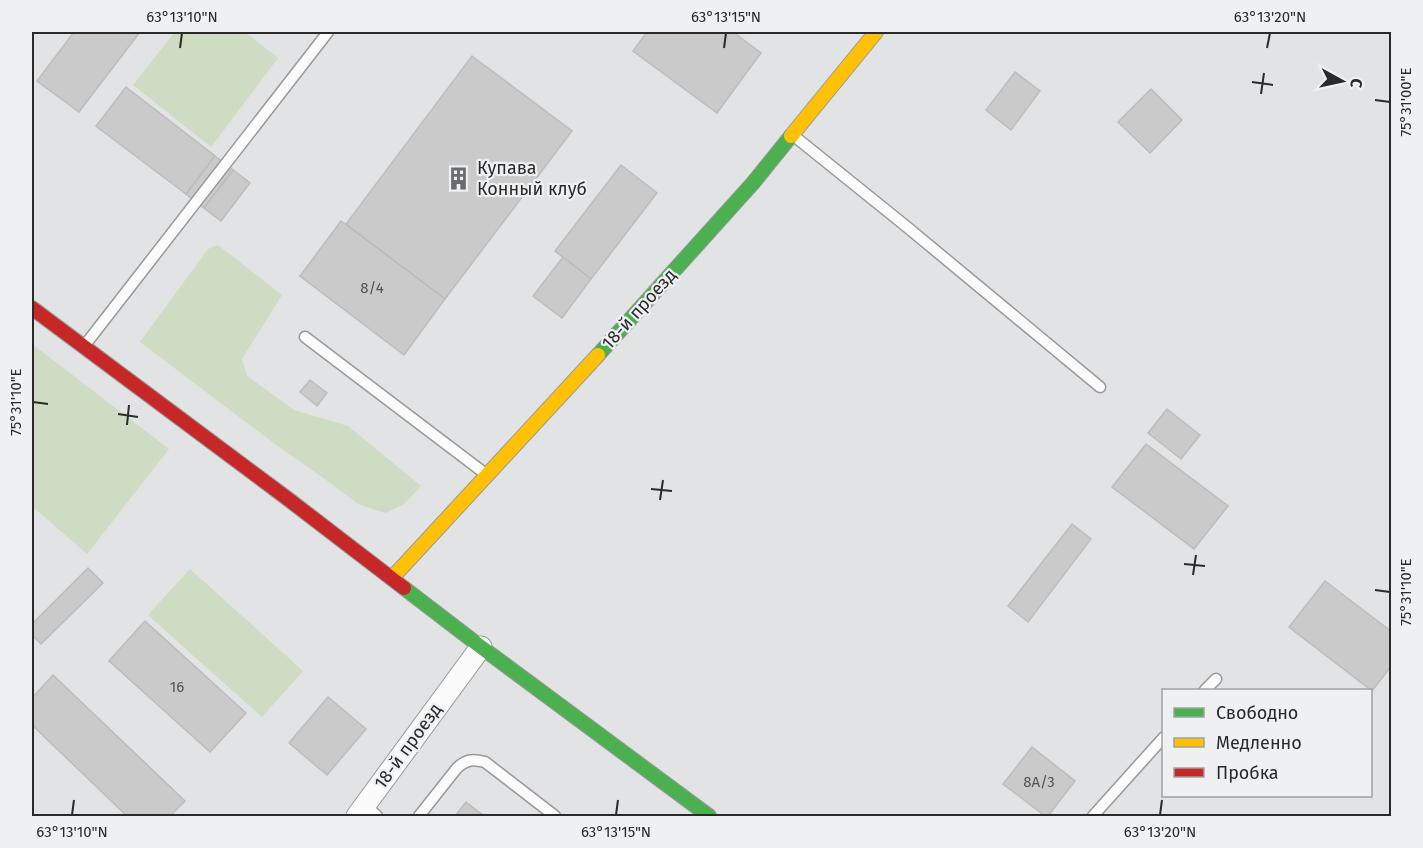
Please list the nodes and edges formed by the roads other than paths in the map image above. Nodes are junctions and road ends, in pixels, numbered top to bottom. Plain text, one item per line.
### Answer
1 (328, 32) edge
2 (876, 32) edge
3 (792, 134) junction
4 (32, 308) edge
5 (305, 337) dead end
6 (83, 347) junction
7 (1100, 387) dead end
8 (488, 476) junction
9 (392, 578) junction
10 (481, 647) junction
11 (1215, 679) dead end
12 (1206, 689) edge
13 (1162, 739) edge
14 (366, 813) edge
15 (419, 816) edge
16 (555, 816) edge
17 (709, 816) edge
18 (1093, 816) edge

1 - 6 lane
2 - 3 street, 18-й проезд
3 - 7 lane
3 - 8 street, 18-й проезд
4 - 6 street
5 - 8 lane
6 - 9 street
8 - 9 street, 18-й проезд
9 - 10 street
10 - 14 street, 18-й проезд
10 - 17 street
11 - 12 lane
13 - 18 lane
15 - 16 lane

